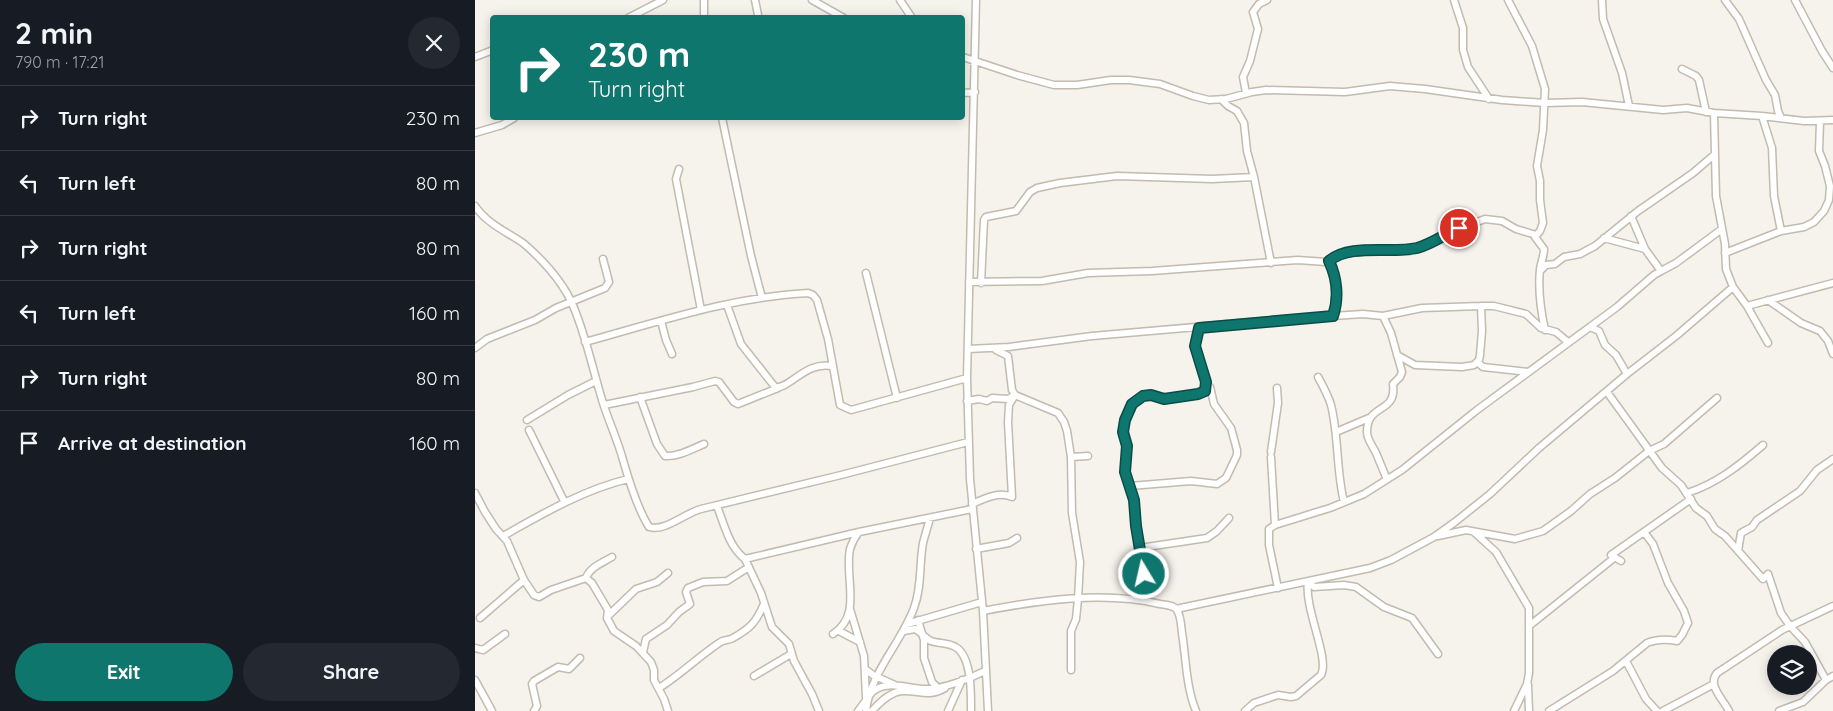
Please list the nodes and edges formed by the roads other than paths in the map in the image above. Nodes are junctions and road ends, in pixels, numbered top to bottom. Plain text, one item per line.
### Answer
1 (663, 0) edge
2 (704, 0) edge
3 (755, 0) edge
4 (811, 0) edge
5 (900, 0) edge
6 (976, 0) edge
7 (1267, 0) edge
8 (1454, 0) edge
9 (1508, 0) edge
10 (1602, 0) edge
11 (1725, 0) edge
12 (1795, 0) edge
13 (1259, 2) edge
14 (633, 15) edge
15 (704, 15) edge
16 (758, 15) edge
17 (838, 15) edge
18 (910, 15) edge
19 (490, 51) edge
20 (475, 56) edge
21 (965, 58) edge
22 (975, 62) junction
23 (1833, 68) edge
24 (1682, 69) dead end
25 (975, 92) junction
26 (965, 93) edge
27 (1246, 93) junction
28 (1221, 99) junction
29 (1489, 99) junction
30 (1545, 102) junction
31 (1629, 106) junction
32 (1706, 112) junction
33 (1714, 113) junction
34 (1762, 116) junction
35 (1781, 118) junction
36 (511, 120) edge
37 (722, 120) edge
38 (1833, 120) edge
39 (1820, 122) junction
40 (475, 133) edge
41 (1715, 155) junction
42 (679, 169) dead end
43 (1254, 177) junction
44 (1829, 200) junction
45 (1833, 207) edge
46 (476, 211) edge
47 (1631, 216) junction
48 (1722, 230) junction
49 (1781, 231) junction
50 (1536, 235) junction
51 (1604, 238) junction
52 (1645, 249) junction
53 (1725, 253) junction
54 (603, 259) dead end
55 (1329, 261) junction
56 (1271, 263) junction
57 (1540, 271) junction
58 (1661, 271) junction
59 (867, 273) dead end
60 (969, 282) junction
61 (981, 283) junction
62 (1833, 283) edge
63 (1733, 287) junction
64 (762, 298) junction
65 (1768, 300) junction
66 (571, 302) junction
67 (727, 305) junction
68 (1481, 306) junction
69 (1747, 306) junction
70 (701, 310) junction
71 (1333, 316) junction
72 (1383, 316) junction
73 (661, 321) junction
74 (1590, 327) junction
75 (1199, 328) junction
76 (1545, 330) junction
77 (585, 342) junction
78 (1568, 342) junction
79 (1768, 343) dead end
80 (475, 348) edge
81 (985, 349) junction
82 (968, 350) junction
83 (672, 354) dead end
84 (1833, 354) edge
85 (1397, 355) junction
86 (1477, 362) junction
87 (833, 366) junction
88 (1529, 372) junction
89 (1627, 374) junction
90 (1318, 377) dead end
91 (967, 378) junction
92 (597, 380) junction
93 (1210, 387) dead end
94 (778, 388) junction
95 (1277, 388) dead end
96 (1607, 392) junction
97 (1015, 395) junction
98 (641, 397) junction
99 (897, 398) junction
100 (1717, 398) dead end
101 (967, 401) junction
102 (604, 405) junction
103 (1369, 418) junction
104 (527, 420) dead end
105 (529, 430) dead end
106 (1336, 432) junction
107 (968, 442) junction
108 (704, 444) dead end
109 (1763, 445) dead end
110 (1649, 451) junction
111 (1088, 456) dead end
112 (1071, 457) junction
113 (1833, 459) edge
114 (628, 479) junction
115 (1387, 479) junction
116 (1130, 486) junction
117 (475, 492) edge
118 (1687, 492) junction
119 (1691, 499) junction
120 (564, 501) junction
121 (1344, 502) junction
122 (717, 506) junction
123 (972, 507) junction
124 (930, 518) junction
125 (1229, 518) dead end
126 (1275, 525) junction
127 (1473, 531) junction
128 (859, 532) junction
129 (1643, 532) junction
130 (503, 536) junction
131 (1434, 537) junction
132 (1017, 538) dead end
133 (1140, 548) junction
134 (976, 549) junction
135 (1739, 551) junction
136 (612, 557) dead end
137 (1614, 558) junction
138 (745, 559) junction
139 (1621, 561) dead end
140 (749, 567) junction
141 (668, 574) dead end
142 (586, 578) junction
143 (524, 580) junction
144 (1308, 582) junction
145 (1278, 588) junction
146 (1078, 599) junction
147 (1141, 600) junction
148 (982, 602) junction
149 (764, 604) junction
150 (1833, 606) edge
151 (850, 608) junction
152 (1176, 609) junction
153 (983, 612) junction
154 (609, 615) junction
155 (481, 618) dead end
156 (917, 620) junction
157 (907, 624) junction
158 (1529, 626) junction
159 (1790, 626) junction
160 (903, 632) junction
161 (505, 634) dead end
162 (924, 636) junction
163 (860, 642) junction
164 (475, 648) edge
165 (643, 652) junction
166 (791, 654) junction
167 (1438, 654) dead end
168 (580, 658) dead end
169 (1626, 661) junction
170 (865, 669) junction
171 (1071, 670) dead end
172 (985, 671) junction
173 (754, 676) dead end
174 (1833, 676) edge
175 (877, 677) junction
176 (969, 678) junction
177 (475, 680) edge
178 (1826, 680) junction
179 (960, 681) junction
180 (1527, 684) junction
181 (1714, 684) junction
182 (896, 686) junction
183 (937, 687) junction
184 (659, 688) junction
185 (867, 699) junction
186 (492, 711) edge
187 (534, 711) edge
188 (668, 711) edge
189 (819, 711) edge
190 (858, 711) edge
191 (866, 711) edge
192 (872, 711) edge
193 (948, 711) edge
194 (971, 711) edge
195 (988, 711) edge
196 (1196, 711) edge
197 (1245, 711) edge
198 (1514, 711) edge
199 (1529, 711) edge
200 (1549, 711) edge
201 (1657, 711) edge
202 (1663, 711) edge
203 (1729, 711) edge
204 (1779, 711) edge

1 - 14 street
2 - 15 street
3 - 16 street
4 - 17 street
5 - 18 street
6 - 22 street
7 - 13 street
8 - 29 street
9 - 30 street
10 - 31 street
11 - 35 street
12 - 23 street
13 - 27 street
19 - 20 street
21 - 22 street
22 - 25 street
22 - 28 street
24 - 32 street
25 - 26 street
25 - 60 street
27 - 28 street
27 - 29 street
28 - 43 street
29 - 30 street
30 - 31 street
30 - 50 street
31 - 32 street
32 - 33 street
33 - 34 street
33 - 41 street
34 - 35 street
34 - 49 street
35 - 39 street
36 - 40 street
37 - 64 street
38 - 39 street
39 - 44 street
41 - 47 street
41 - 48 street
42 - 70 street
43 - 56 street
43 - 61 street
44 - 45 street
44 - 49 street
46 - 66 street
47 - 51 street
47 - 52 street
48 - 53 street
48 - 58 street
49 - 53 street
50 - 55 street
50 - 57 street
51 - 52 street
51 - 57 street
52 - 58 street
53 - 63 street
54 - 66 street
55 - 56 street
55 - 71 street
56 - 61 street
57 - 76 street
58 - 74 street
59 - 99 street
60 - 61 street
60 - 82 street
62 - 65 street
63 - 69 street
63 - 89 street
64 - 67 street
64 - 87 street
65 - 69 street
65 - 84 street
66 - 77 street
66 - 80 street
67 - 70 street
67 - 94 street
68 - 72 street
68 - 76 street
68 - 86 street
69 - 79 street
70 - 73 street
71 - 72 street
71 - 75 street
72 - 85 street
73 - 77 street
73 - 83 street
74 - 78 street
74 - 89 street
75 - 81 street
75 - 116 street
76 - 78 street
77 - 92 street
78 - 88 street
81 - 82 street
81 - 97 street
82 - 91 street
85 - 86 street
85 - 103 street
86 - 88 street
87 - 94 street
87 - 99 street
88 - 115 street
89 - 96 street
90 - 106 street
91 - 99 street
91 - 101 street
92 - 102 street
92 - 104 street
93 - 116 street
94 - 98 street
95 - 126 street
96 - 110 street
96 - 131 street
97 - 101 street
97 - 112 street
97 - 123 street
98 - 102 street
98 - 108 street
100 - 110 street
101 - 107 street
102 - 114 street
103 - 106 street
103 - 115 street
105 - 120 street
106 - 121 street
107 - 122 street
107 - 123 street
109 - 118 street
110 - 118 street
110 - 127 street
111 - 112 street
112 - 146 street
113 - 135 street
114 - 120 street
114 - 122 street
115 - 121 street
116 - 133 street
117 - 130 street
118 - 119 street
119 - 129 street
119 - 135 street
120 - 130 street
121 - 126 street
122 - 138 street
123 - 124 street
123 - 134 street
124 - 128 street
124 - 157 street
125 - 133 street
126 - 145 street
127 - 131 street
127 - 158 street
128 - 138 street
128 - 151 street
129 - 137 street
129 - 169 street
130 - 143 street
131 - 144 street
132 - 134 street
133 - 147 street
134 - 148 street
135 - 159 street
136 - 142 street
137 - 139 street
137 - 158 street
138 - 140 street
140 - 149 street
140 - 165 street
141 - 154 street
142 - 143 street
142 - 154 street
143 - 155 street
144 - 145 street
144 - 167 street
144 - 197 street
145 - 152 street
146 - 147 street
146 - 153 street
146 - 171 street
147 - 152 street
148 - 153 street
148 - 156 street
149 - 166 street
149 - 184 street
150 - 159 street
151 - 163 street
151 - 163 street
152 - 196 street
153 - 172 street
154 - 165 street
156 - 157 street
156 - 162 street
157 - 160 street
158 - 180 street
159 - 178 street
159 - 181 street
160 - 162 street
160 - 175 street
161 - 164 street
162 - 176 street
162 - 183 street
163 - 170 street
165 - 184 street
166 - 173 street
166 - 189 street
168 - 187 street
169 - 200 street
169 - 201 street
170 - 175 street
170 - 185 street
172 - 176 street
172 - 195 street
174 - 178 street
175 - 182 street
175 - 185 street
176 - 179 street
176 - 194 street
177 - 186 street
178 - 204 street
179 - 183 street
179 - 192 street
179 - 193 street
180 - 198 street
180 - 199 street
181 - 202 street
181 - 203 street
182 - 183 street
182 - 185 street
184 - 188 street
185 - 190 street
185 - 191 street

